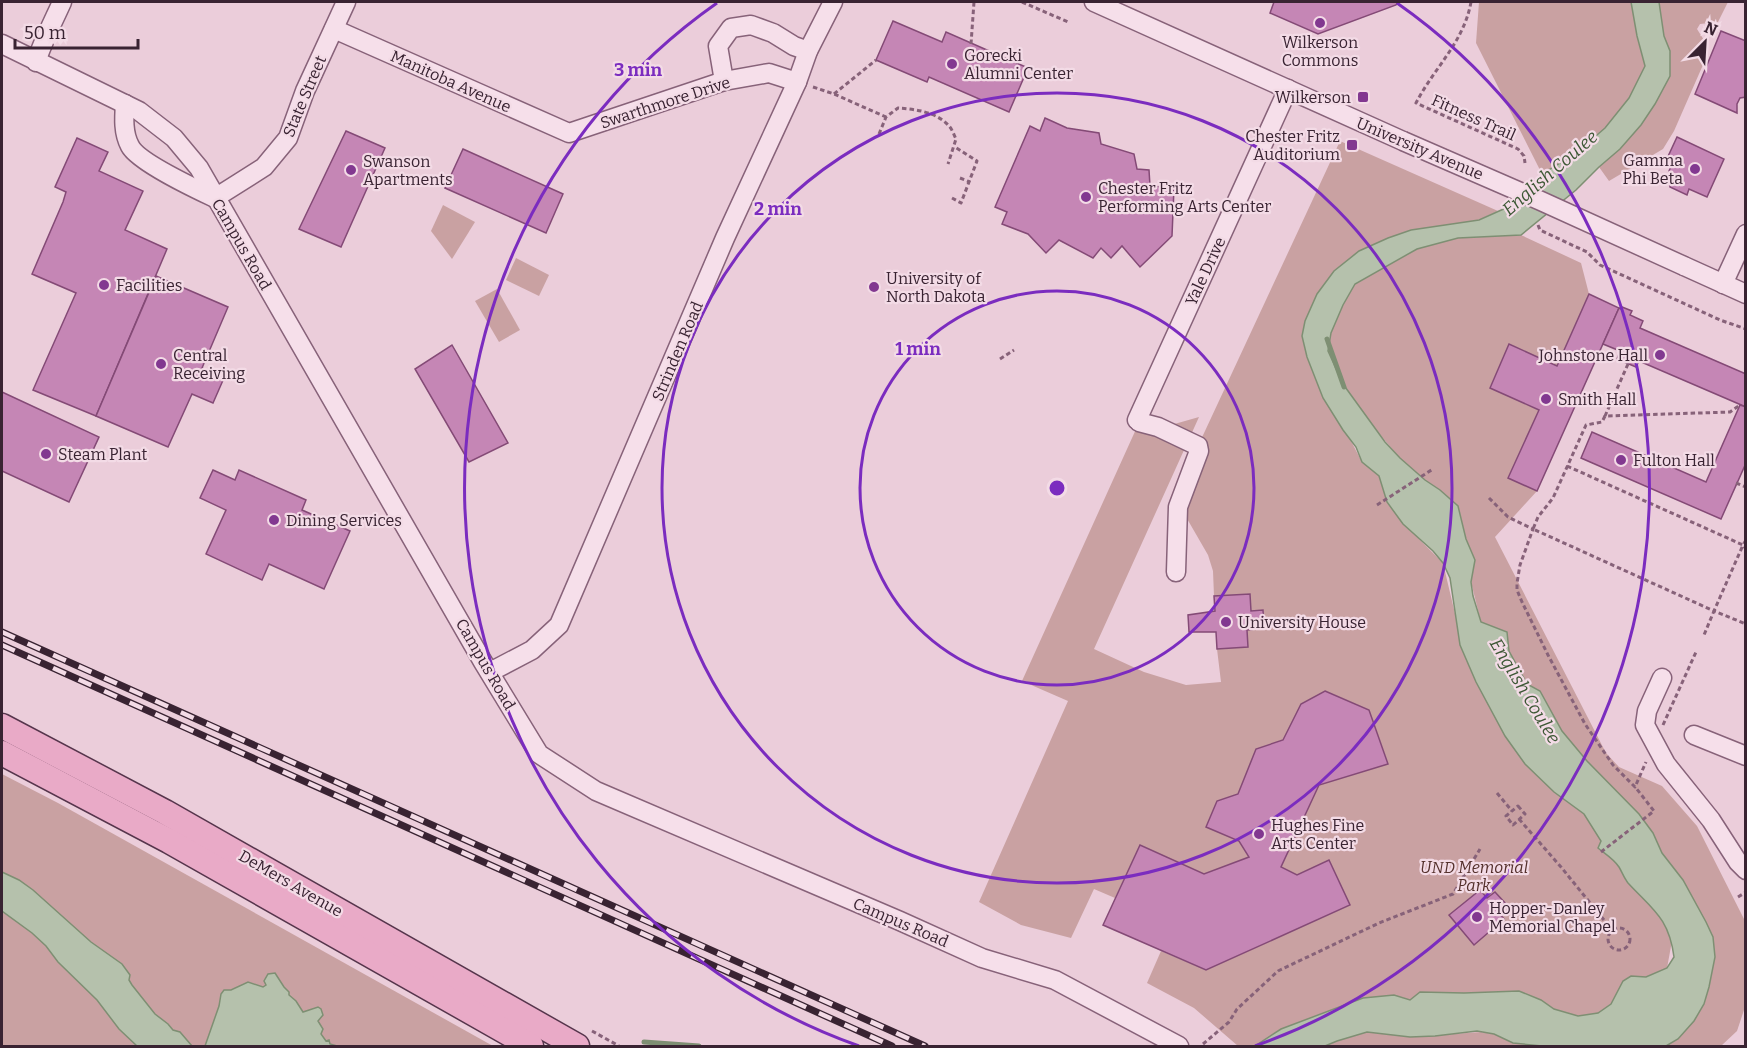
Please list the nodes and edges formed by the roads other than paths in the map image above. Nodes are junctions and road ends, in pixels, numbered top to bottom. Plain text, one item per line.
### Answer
1 (62, 2) edge
2 (346, 2) edge
3 (833, 2) edge
4 (1094, 2) edge
5 (1133, 9) edge
6 (334, 29) junction
7 (2, 44) edge
8 (808, 51) junction
9 (36, 62) junction
10 (724, 81) junction
11 (797, 82) junction
12 (1288, 89) junction
13 (125, 104) junction
14 (569, 134) joint
15 (215, 198) junction
16 (1746, 234) edge
17 (1723, 284) junction
18 (1746, 294) edge
19 (1176, 572) dead end
20 (490, 672) junction
21 (1662, 678) dead end
22 (2, 726) edge
23 (1694, 735) dead end
24 (2, 753) edge
25 (1746, 756) edge
26 (1739, 850) edge
27 (1746, 870) edge
28 (531, 1047) edge
29 (577, 1047) edge
30 (1179, 1047) edge

1 - 9 street
2 - 6 street, State Street
3 - 8 street, Strinden Road
4 - 5 street, University Avenue
5 - 12 street, University Avenue
6 - 14 street, Manitoba Avenue
6 - 15 street, State Street
7 - 9 street, Campus Road
8 - 10 street
8 - 11 street, Strinden Road
9 - 13 street, Campus Road
10 - 11 street, Swarthmore Drive
10 - 14 street, Swarthmore Drive
11 - 20 street, Strinden Road
12 - 17 street, University Avenue, bridge
12 - 19 street, Yale Drive
13 - 15 street, Campus Road
13 - 15 street
15 - 20 street, Campus Road
16 - 17 street
17 - 18 street, University Avenue
20 - 30 street, Campus Road
21 - 26 street
22 - 29 main road, DeMers Avenue
23 - 25 street
24 - 28 main road, DeMers Avenue
26 - 27 street

